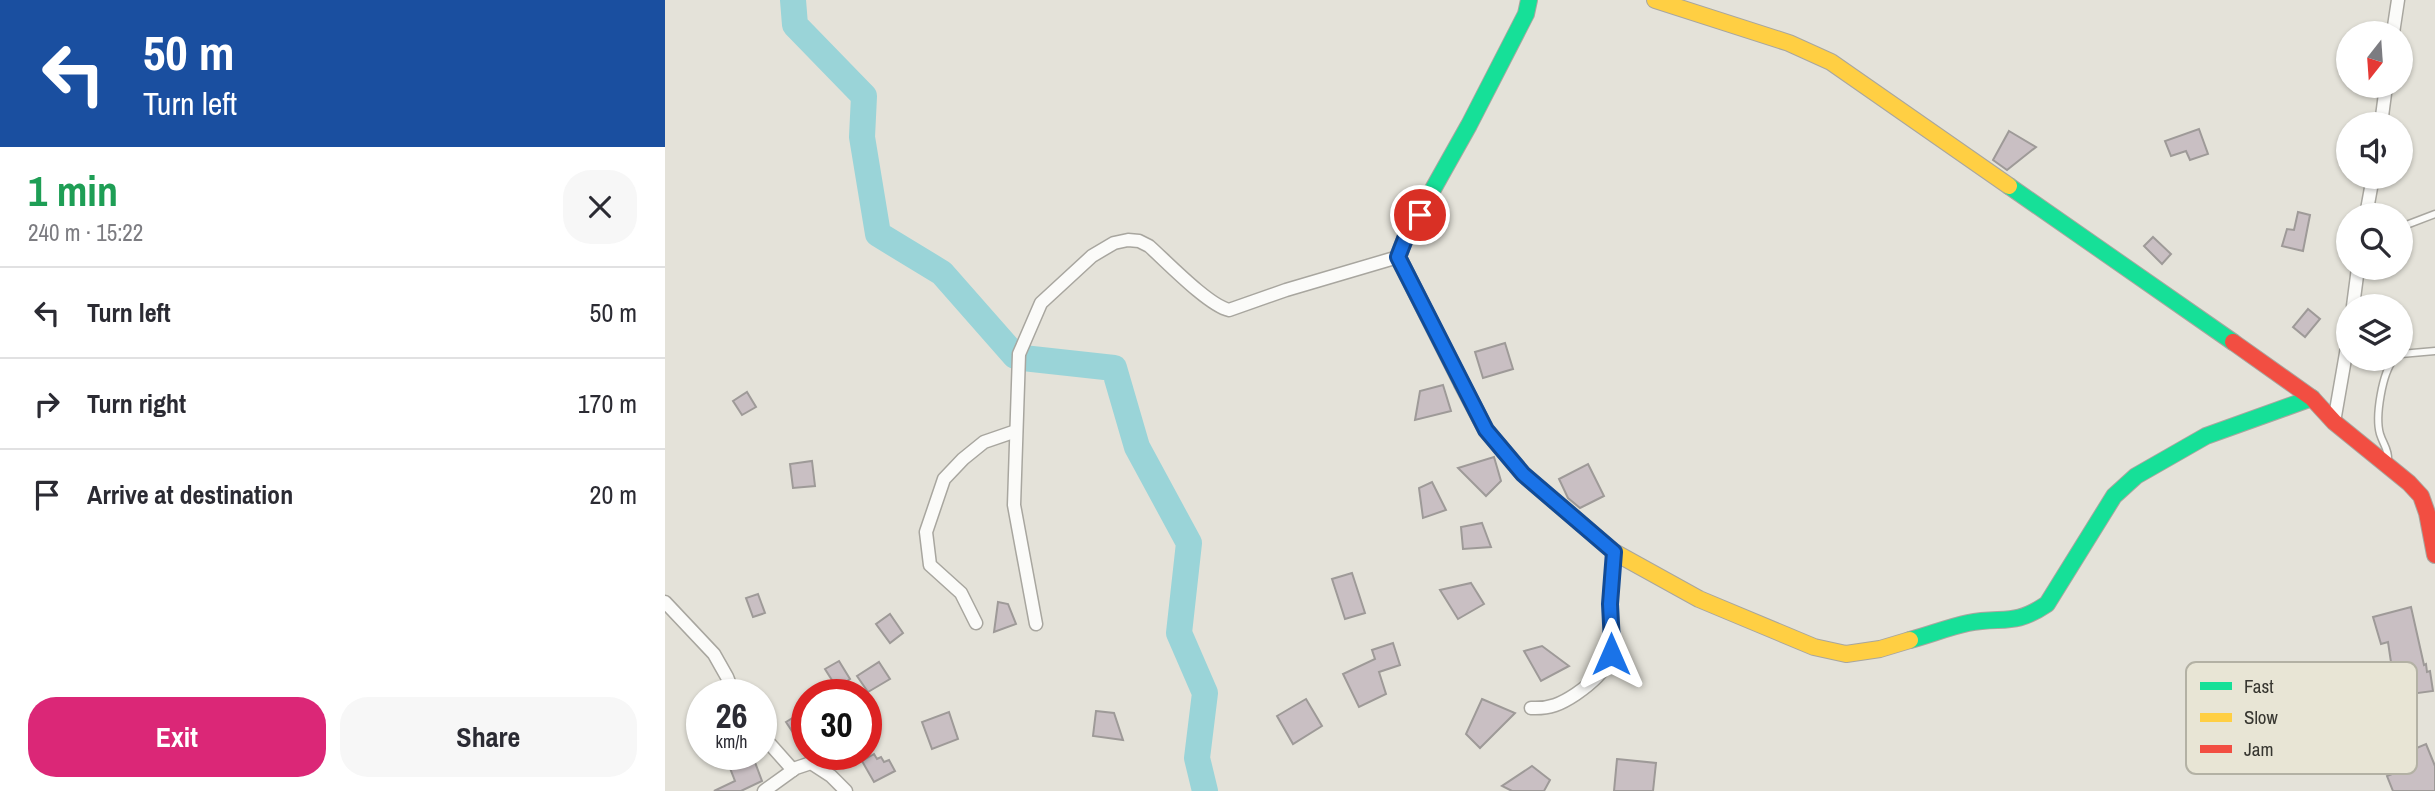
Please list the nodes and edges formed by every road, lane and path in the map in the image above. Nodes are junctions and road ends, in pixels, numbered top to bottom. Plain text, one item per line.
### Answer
1 (1529, 0) edge
2 (1655, 0) edge
3 (2398, 0) edge
4 (2395, 21) edge
5 (2435, 214) edge
6 (2413, 222) edge
7 (1398, 257) junction
8 (2435, 351) edge
9 (2413, 353) edge
10 (2343, 371) edge
11 (2388, 371) edge
12 (2312, 398) junction
13 (2334, 422) junction
14 (1016, 430) junction
15 (2386, 465) junction
16 (1614, 552) junction
17 (2435, 555) edge
18 (665, 601) edge
19 (976, 623) dead end
20 (1036, 624) dead end
21 (728, 679) edge
22 (1531, 708) dead end
23 (777, 752) edge
24 (791, 768) edge
25 (793, 770) edge
26 (822, 770) edge
27 (764, 791) edge
28 (846, 791) edge

1 - 7 street
2 - 12 street
3 - 4 street
5 - 6 lane
7 - 14 street
7 - 16 street
8 - 9 lane
10 - 13 street
11 - 15 lane
12 - 13 street
12 - 16 street
13 - 15 street
14 - 19 street
14 - 20 street
15 - 17 street
16 - 22 street
18 - 21 street
23 - 24 street
25 - 27 street
26 - 28 street

